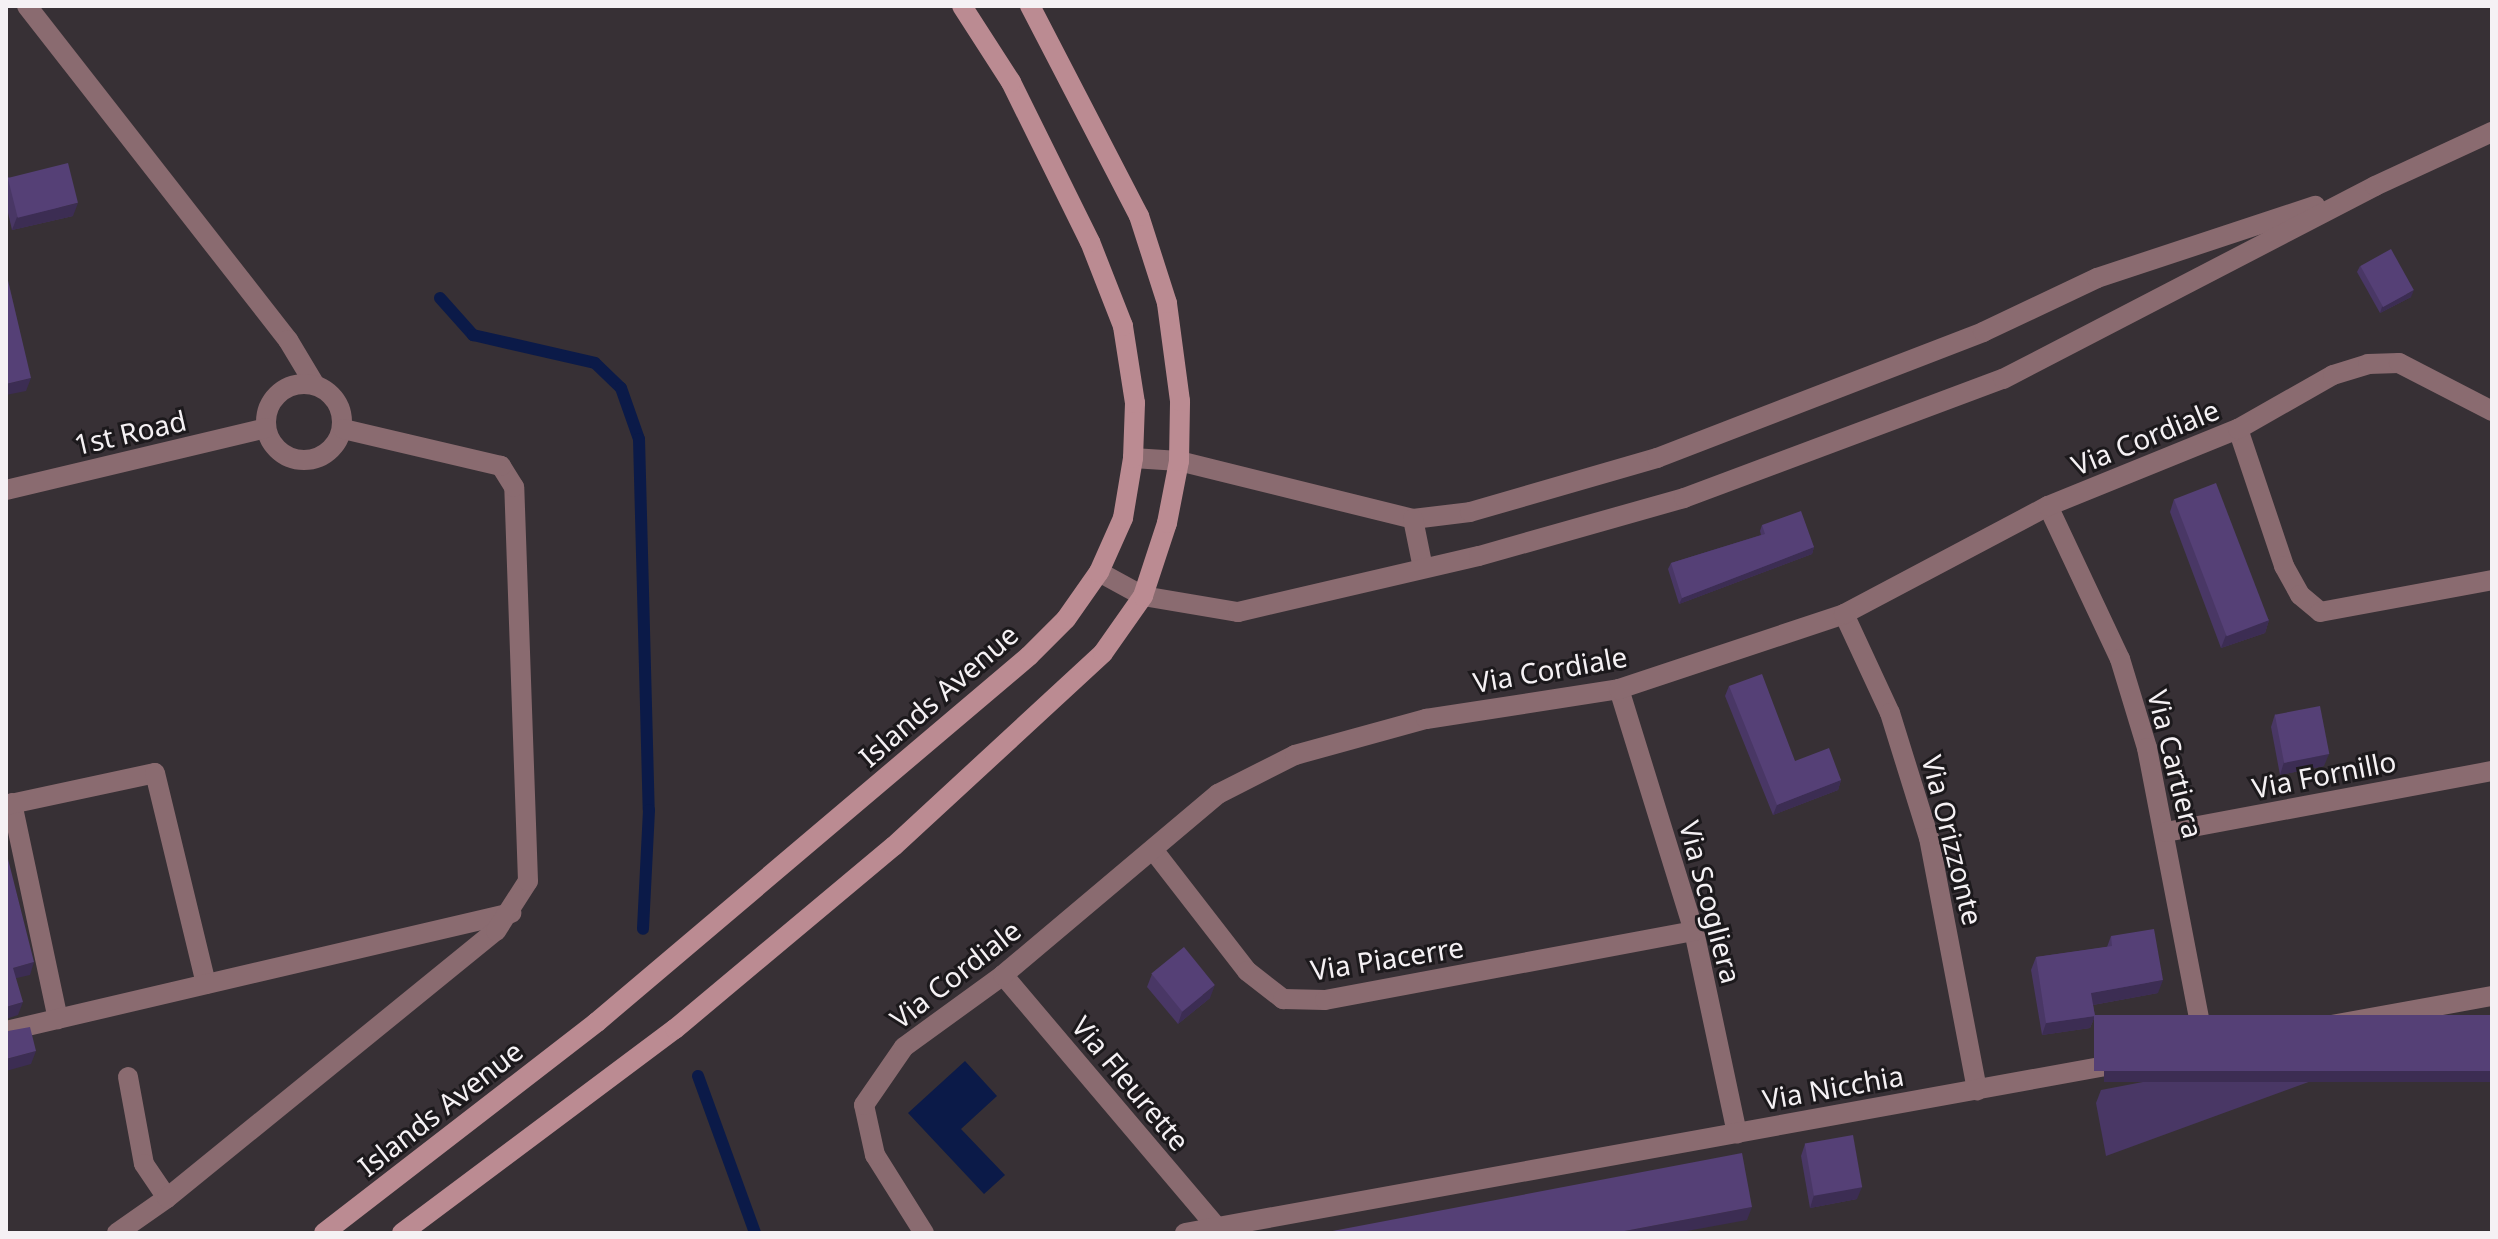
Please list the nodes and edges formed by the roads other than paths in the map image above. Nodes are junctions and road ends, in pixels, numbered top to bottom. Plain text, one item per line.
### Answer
1 (27, 6) edge
2 (962, 6) edge
3 (1030, 6) edge
4 (2487, 135) edge
5 (2375, 186) junction
6 (315, 385) junction
7 (2492, 411) edge
8 (266, 428) junction
9 (343, 429) junction
10 (2238, 429) junction
11 (1133, 458) junction
12 (1179, 461) junction
13 (6, 490) edge
14 (2048, 506) junction
15 (1413, 519) junction
16 (1423, 568) junction
17 (1099, 572) junction
18 (2492, 580) edge
19 (1143, 596) junction
20 (1844, 614) junction
21 (1619, 689) junction
22 (2492, 771) edge
23 (9, 804) edge
24 (2166, 832) junction
25 (1154, 851) junction
26 (511, 913) junction
27 (1694, 931) junction
28 (1003, 975) junction
29 (206, 984) junction
30 (2492, 996) edge
31 (58, 1019) junction
32 (6, 1031) edge
33 (2205, 1048) junction
34 (128, 1077) dead end
35 (1977, 1090) junction
36 (1737, 1133) junction
37 (167, 1198) junction
38 (1217, 1227) junction
39 (117, 1233) edge
40 (324, 1233) edge
41 (402, 1233) edge
42 (924, 1233) edge
43 (1185, 1233) edge

1 - 6 street
2 - 11 street, Islands Avenue
3 - 12 street
4 - 5 street
5 - 15 street
5 - 16 street
6 - 8 street
6 - 9 street
7 - 10 street, Via Cordiale
8 - 9 street
8 - 13 street, 1st Road
9 - 26 street
10 - 14 street, Via Cordiale
10 - 18 street
11 - 12 street
11 - 17 street, Islands Avenue
12 - 15 street
12 - 19 street
14 - 20 street, Via Cordiale
14 - 24 street, Via Cartiera
15 - 16 street
16 - 19 street
17 - 19 street
17 - 40 street, Islands Avenue
19 - 41 street
20 - 21 street, Via Cordiale
20 - 35 street, Via Orizzonte
21 - 25 street, Via Cordiale
21 - 27 street, Via Scogliera
22 - 24 street, Via Fornillo
23 - 29 street
23 - 31 street
24 - 33 street, Via Cartiera
25 - 27 street, Via Piacerre
25 - 28 street, Via Cordiale
26 - 29 street
26 - 37 street
27 - 36 street, Via Scogliera
28 - 38 street, Via Fleurette
28 - 42 street, Via Cordiale
29 - 31 street
30 - 33 street, Via Nicchia
31 - 32 street
33 - 35 street, Via Nicchia
34 - 37 street
35 - 36 street, Via Nicchia
36 - 38 street, Via Nicchia
37 - 39 street
38 - 43 street, Via Nicchia

